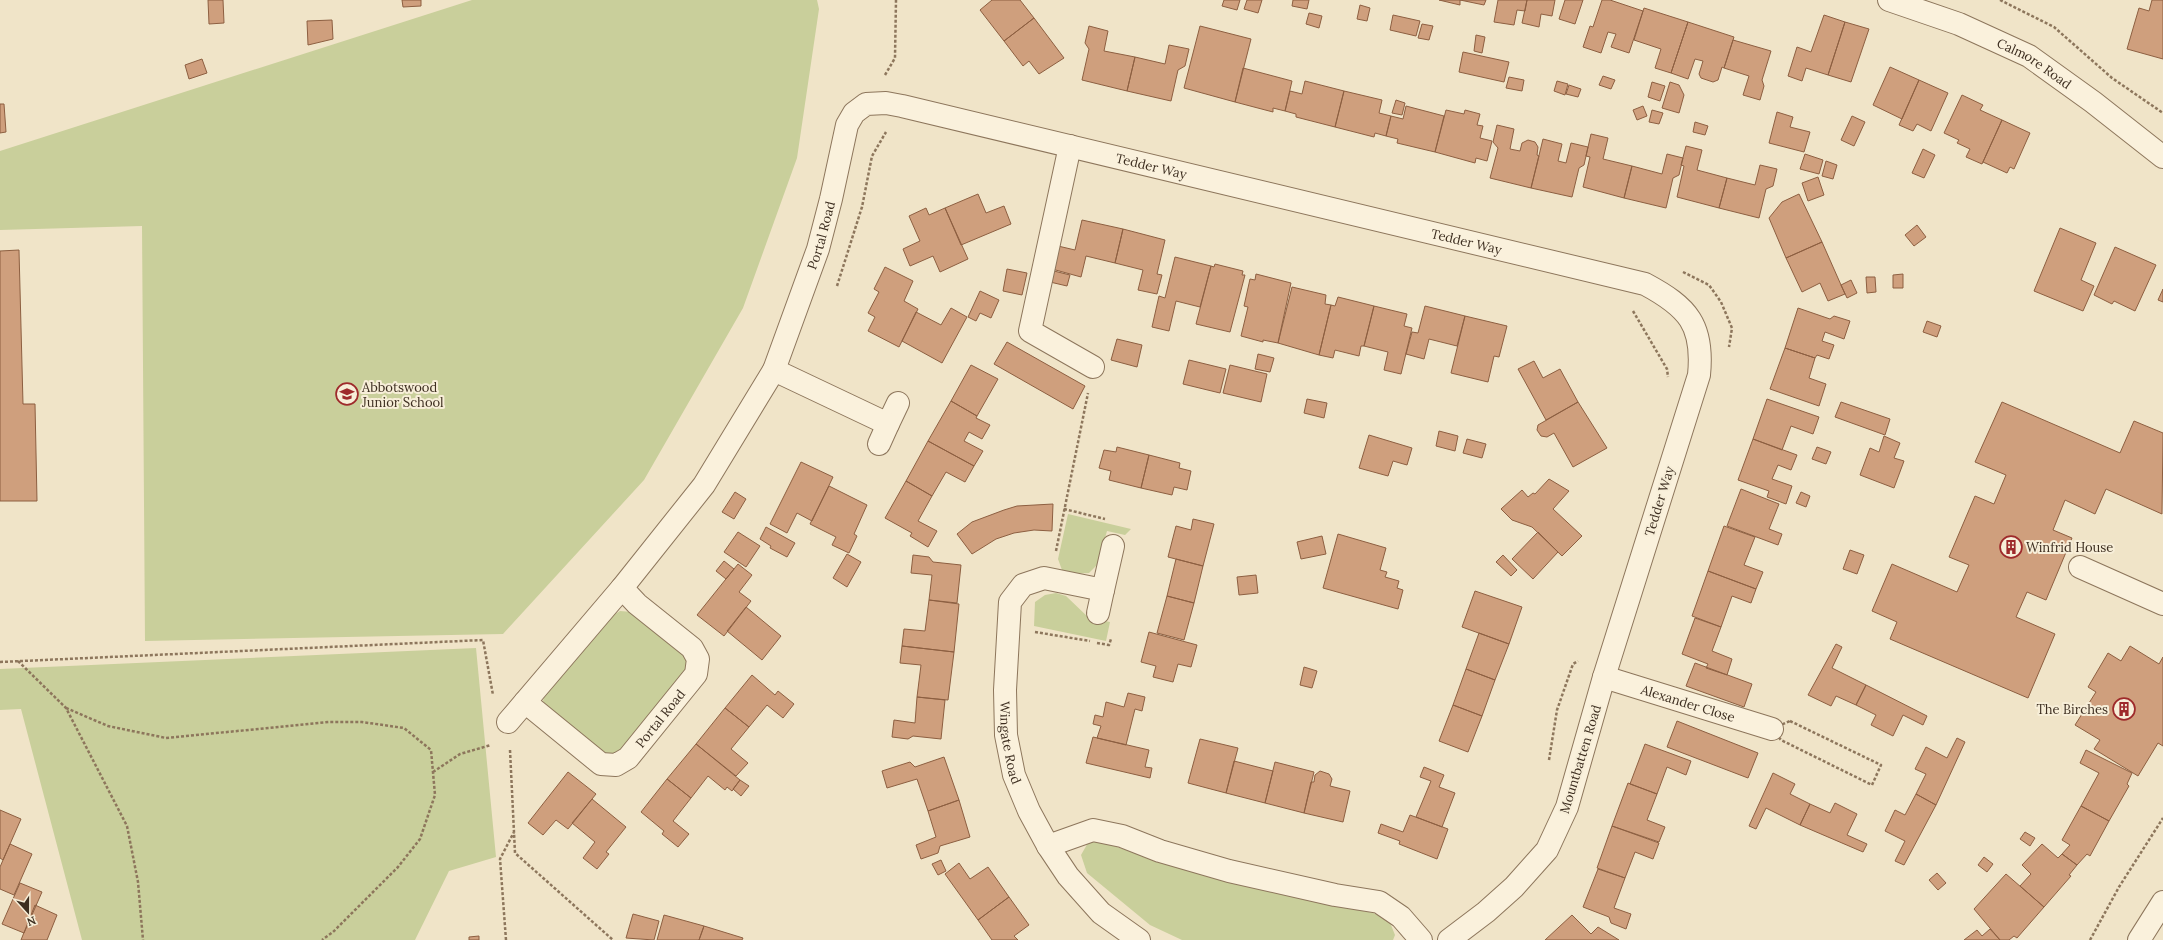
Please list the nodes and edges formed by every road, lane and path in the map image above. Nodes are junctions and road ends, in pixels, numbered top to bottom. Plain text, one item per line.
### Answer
1 (896, 0) edge
2 (1889, 0) edge
3 (2000, 0) edge
4 (884, 75) junction
5 (890, 77) dead end
6 (866, 104) junction
7 (2163, 113) edge
8 (890, 131) dead end
9 (1070, 146) junction
10 (2163, 157) edge
11 (1682, 272) dead end
12 (836, 288) dead end
13 (1632, 307) dead end
14 (1728, 349) dead end
15 (1093, 367) joint
16 (774, 370) junction
17 (1668, 382) dead end
18 (898, 403) dead end
19 (888, 424) junction
20 (878, 444) dead end
21 (1113, 546) dead end
22 (2080, 567) dead end
23 (1050, 580) junction
24 (622, 588) junction
25 (1103, 590) junction
26 (2163, 604) edge
27 (1098, 612) dead end
28 (1583, 658) dead end
29 (18, 661) junction
30 (0, 662) edge
31 (1604, 677) junction
32 (525, 702) junction
33 (66, 708) junction
34 (1772, 729) junction
35 (509, 731) junction
36 (1548, 767) dead end
37 (432, 772) junction
38 (2163, 818) edge
39 (514, 832) junction
40 (1048, 846) junction
41 (2163, 902) edge
42 (143, 940) edge
43 (322, 940) edge
44 (506, 940) edge
45 (612, 940) edge
46 (1139, 940) edge
47 (1421, 940) edge
48 (1449, 940) edge
49 (2090, 940) edge
50 (2139, 940) edge

1 - 4 path
2 - 10 street, Calmore Road
3 - 7 path
4 - 5 path
4 - 6 path
6 - 9 street, Tedder Way
6 - 16 street, Portal Road
8 - 12 path
9 - 15 street
9 - 31 street, Tedder Way
11 - 14 path
13 - 17 path
15 - 23 path
16 - 19 street
16 - 24 street, Portal Road
18 - 19 street
19 - 20 street
21 - 25 street
22 - 26 street
23 - 25 street, Wingate Road
23 - 40 street, Wingate Road
24 - 32 street, Portal Road
24 - 32 street, Portal Road
25 - 27 street
28 - 36 path
29 - 30 path
29 - 33 path
29 - 35 path
31 - 34 street, Alexander Close
31 - 48 street, Mountbatten Road
32 - 35 street, Portal Road
33 - 37 path
33 - 42 path
34 - 34 path
35 - 37 path
35 - 39 path
37 - 43 path
38 - 49 path
39 - 44 path
39 - 45 path
40 - 46 street, Wingate Road
40 - 47 street
41 - 50 street

